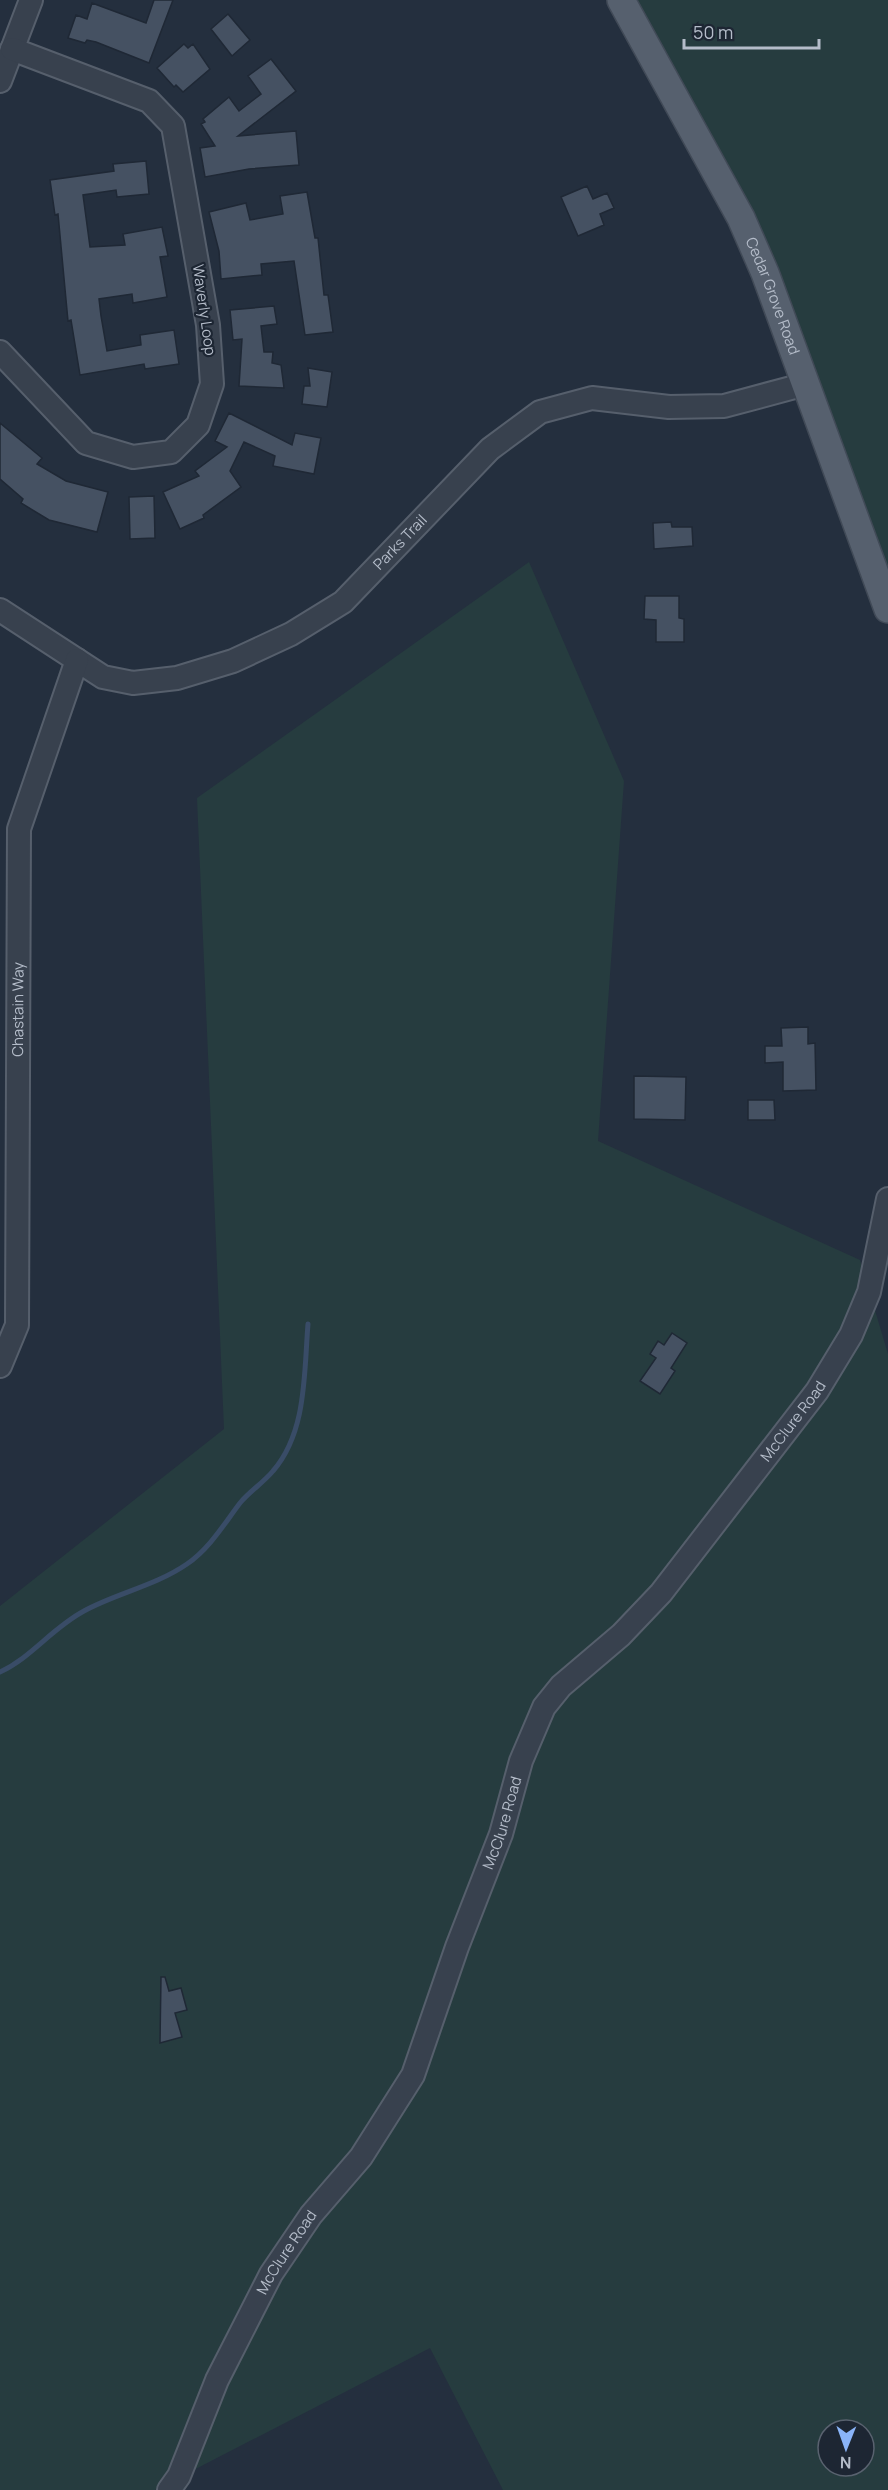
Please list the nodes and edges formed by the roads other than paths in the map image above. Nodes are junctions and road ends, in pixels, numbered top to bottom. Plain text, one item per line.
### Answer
1 (31, 0) edge
2 (621, 0) edge
3 (12, 49) junction
4 (0, 81) edge
5 (0, 352) edge
6 (806, 384) junction
7 (888, 609) edge
8 (0, 610) edge
9 (77, 660) junction
10 (9, 882) edge
11 (888, 1199) edge
12 (0, 1366) edge
13 (169, 2490) edge

1 - 3 street
2 - 6 main road, Cedar Grove Road
3 - 4 street
3 - 5 street, Waverly Loop
6 - 7 main road, Cedar Grove Road
6 - 9 street, Parks Trail
8 - 9 street, Parks Trail
9 - 10 street, Chastain Way
10 - 12 street, Chastain Way
11 - 13 street, McClure Road

